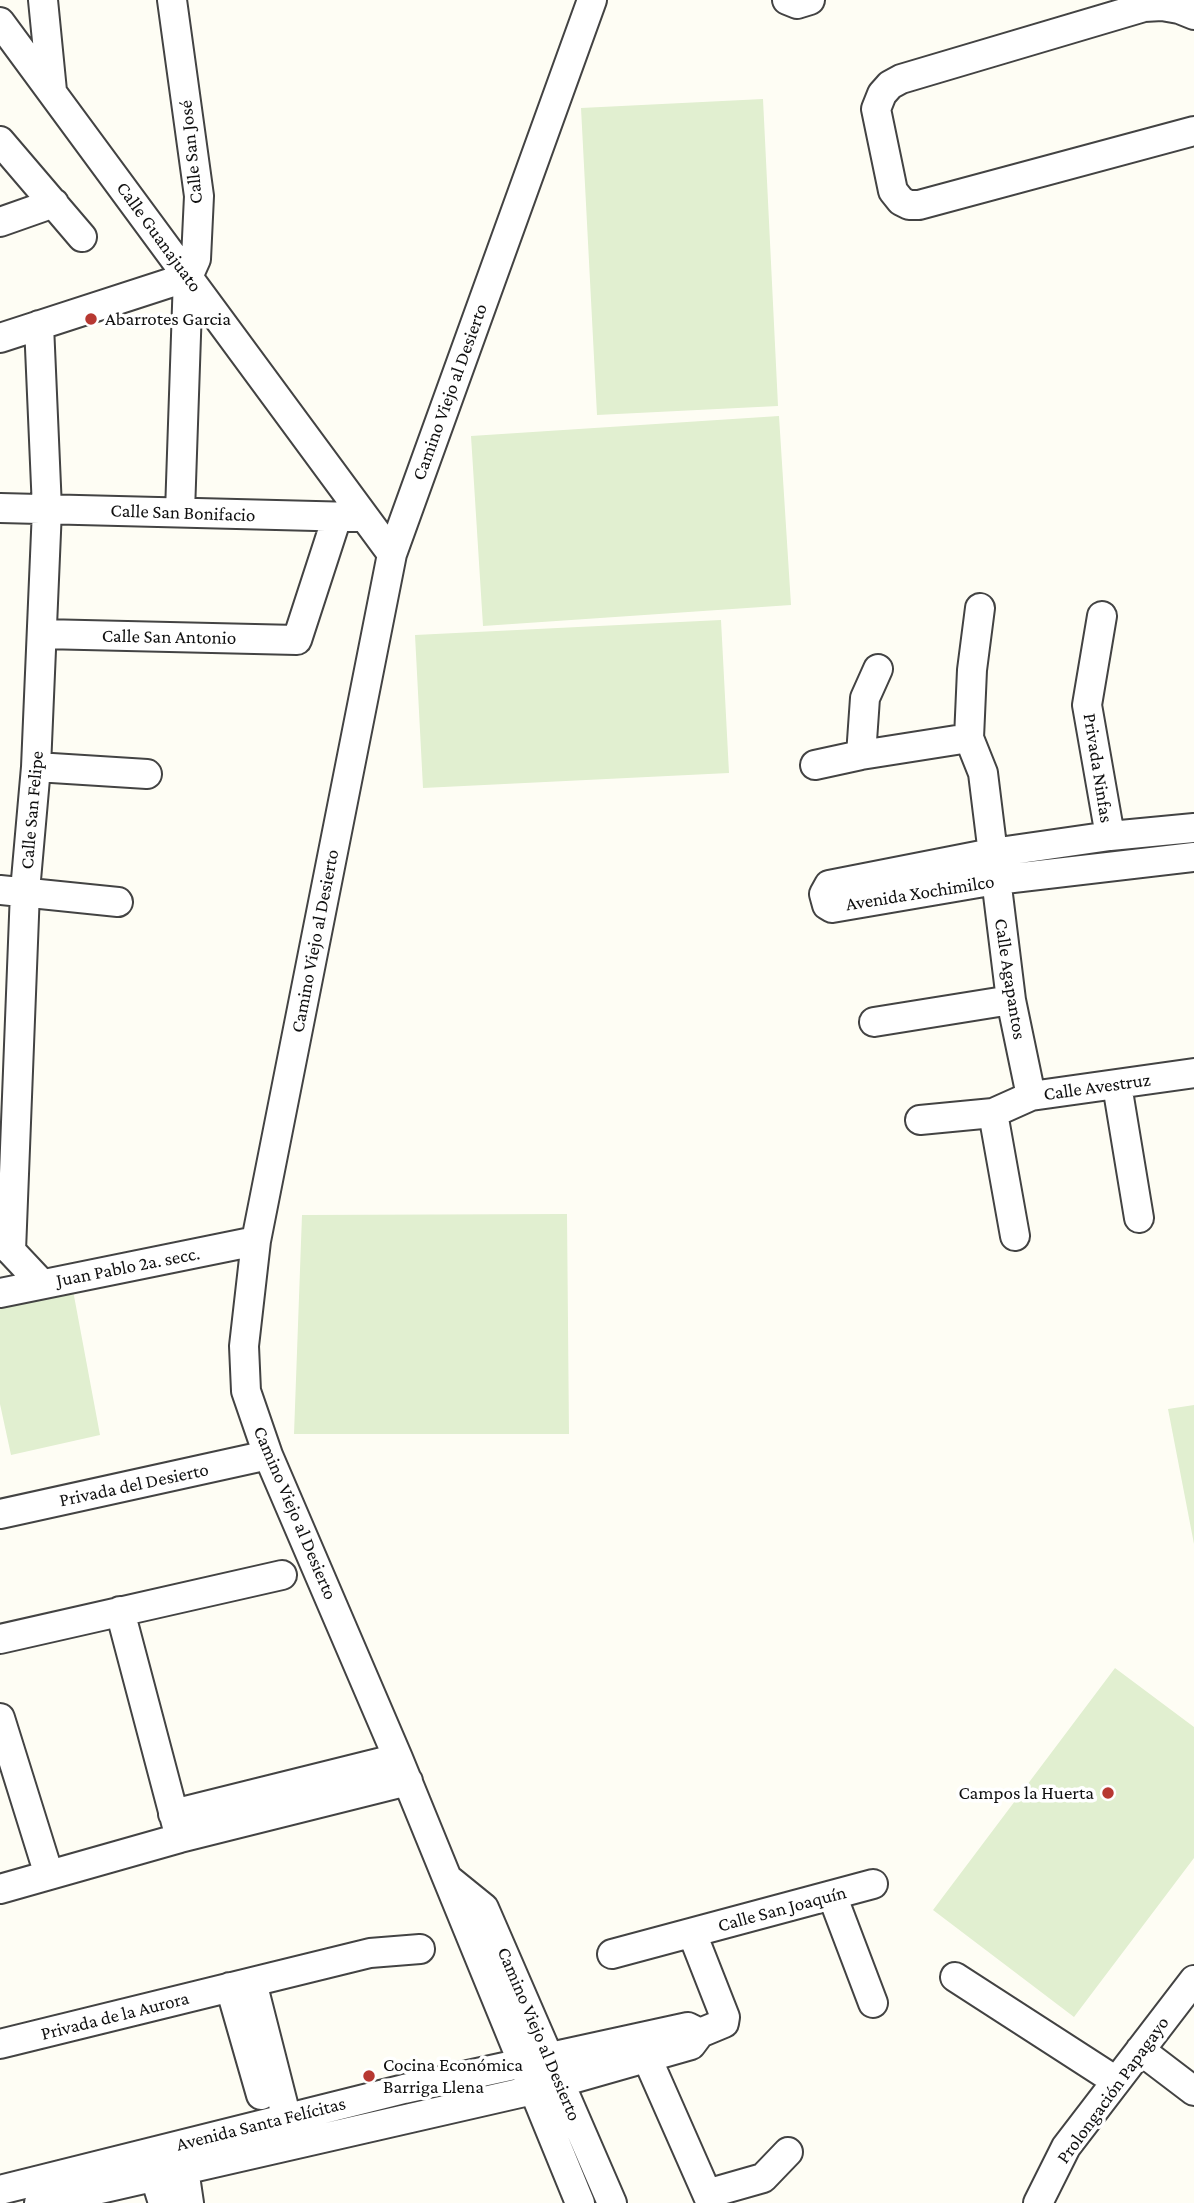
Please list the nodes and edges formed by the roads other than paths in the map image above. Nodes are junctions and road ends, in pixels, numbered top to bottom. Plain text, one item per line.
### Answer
1 (43, 0) edge
2 (172, 0) edge
3 (592, 0) edge
4 (1194, 15) edge
5 (0, 22) edge
6 (52, 93) junction
7 (1194, 131) edge
8 (0, 141) edge
9 (54, 203) junction
10 (0, 222) edge
11 (82, 236) dead end
12 (188, 277) junction
13 (39, 325) junction
14 (0, 338) edge
15 (0, 508) edge
16 (47, 509) junction
17 (180, 512) junction
18 (337, 517) junction
19 (365, 518) junction
20 (392, 554) junction
21 (980, 608) dead end
22 (1102, 616) dead end
23 (42, 634) junction
24 (878, 669) dead end
25 (969, 738) junction
26 (861, 755) junction
27 (815, 765) dead end
28 (36, 767) junction
29 (147, 774) dead end
30 (1194, 828) edge
31 (1110, 836) junction
32 (1194, 857) edge
33 (994, 867) junction
34 (12, 891) edge
35 (118, 902) dead end
36 (1011, 1000) junction
37 (874, 1023) dead end
38 (1194, 1073) edge
39 (1117, 1085) junction
40 (1031, 1096) junction
41 (993, 1113) junction
42 (920, 1120) dead end
43 (1139, 1218) dead end
44 (1015, 1237) dead end
45 (256, 1241) junction
46 (6, 1250) edge
47 (42, 1284) junction
48 (0, 1293) edge
49 (268, 1455) junction
50 (0, 1514) edge
51 (282, 1575) dead end
52 (120, 1611) junction
53 (0, 1639) edge
54 (0, 1718) edge
55 (403, 1770) junction
56 (177, 1826) junction
57 (49, 1875) junction
58 (873, 1884) dead end
59 (0, 1889) edge
60 (832, 1895) junction
61 (692, 1933) junction
62 (421, 1949) dead end
63 (612, 1954) dead end
64 (955, 1977) dead end
65 (1194, 1980) edge
66 (241, 1985) junction
67 (873, 2003) dead end
68 (712, 2028) joint
69 (0, 2044) edge
70 (643, 2048) junction
71 (1140, 2050) junction
72 (541, 2074) junction
73 (1116, 2081) junction
74 (1194, 2091) edge
75 (281, 2133) junction
76 (788, 2152) dead end
77 (151, 2164) junction
78 (184, 2169) junction
79 (0, 2190) edge
80 (709, 2199) edge
81 (180, 2202) edge
82 (38, 2203) edge
83 (580, 2203) edge
84 (612, 2203) edge
85 (1038, 2203) edge

1 - 6 street
2 - 12 street, Calle San José
3 - 20 street, Camino Viejo al Desierto
4 - 7 street
5 - 6 street, Calle Guanajuato
6 - 12 street, Calle Guanajuato
8 - 9 street
9 - 10 street
9 - 11 street
12 - 13 street
12 - 17 street, Calle San José
12 - 19 street, Calle Guanajuato
13 - 14 street
13 - 16 street, Calle San Felipe
15 - 16 street, Calle San Bonifacio
16 - 17 street, Calle San Bonifacio
16 - 23 street, Calle San Felipe
17 - 18 street, Calle San Bonifacio
18 - 19 street, Calle San Bonifacio
18 - 23 street, Calle San Antonio
19 - 20 street, Calle Guanajuato
20 - 45 street, Camino Viejo al Desierto
21 - 25 street
22 - 31 street, Privada Ninfas
23 - 28 street, Calle San Felipe
24 - 26 street
25 - 26 street
25 - 33 street, Calle Agapantos
26 - 27 street
28 - 29 street
28 - 34 street, Calle San Felipe
30 - 31 street, Avenida Xochimilco
31 - 33 street, Avenida Xochimilco
32 - 33 street, Avenida Xochimilco
33 - 33 street, Avenida Xochimilco
33 - 36 street, Calle Agapantos
34 - 35 street
34 - 46 street, Calle San Felipe
36 - 37 street
36 - 40 street, Calle Agapantos
38 - 39 street, Calle Avestruz
39 - 40 street, Calle Avestruz
39 - 43 street
40 - 41 street, Calle Avestruz
41 - 42 street, Calle Avestruz
41 - 44 street
45 - 47 street, Juan Pablo 2a. secc.
45 - 49 street, Camino Viejo al Desierto
46 - 47 street, Calle San Felipe
47 - 48 street, Juan Pablo 2a. secc.
49 - 50 street, Privada del Desierto
49 - 55 street, Camino Viejo al Desierto
51 - 52 street
52 - 53 street
52 - 56 street
54 - 57 street
55 - 56 street
55 - 72 street, Camino Viejo al Desierto
56 - 57 street
57 - 59 street
58 - 60 street, Calle San Joaquín
60 - 61 street, Calle San Joaquín
60 - 67 street
61 - 63 street, Calle San Joaquín
61 - 68 street, Calle San Joaquín
62 - 66 street, Privada de la Aurora
64 - 73 street
65 - 71 street, Prolongación Papagayo
66 - 69 street, Privada de la Aurora
66 - 75 street
68 - 70 street, Avenida Santa Felícitas
70 - 72 street, Avenida Santa Felícitas
70 - 80 street
71 - 73 street, Prolongación Papagayo
71 - 74 street
72 - 75 street, Avenida Santa Felícitas
72 - 83 street, Camino Viejo al Desierto
72 - 84 street, Camino Viejo al Desierto
73 - 85 street, Prolongación Papagayo
75 - 77 street, Avenida Santa Felícitas
75 - 78 street, Avenida Santa Felícitas
76 - 80 street
77 - 78 street, Avenida Santa Felícitas
77 - 79 street, Avenida Santa Felícitas
77 - 81 street
77 - 82 street, Avenida Santa Felícitas
78 - 81 street

